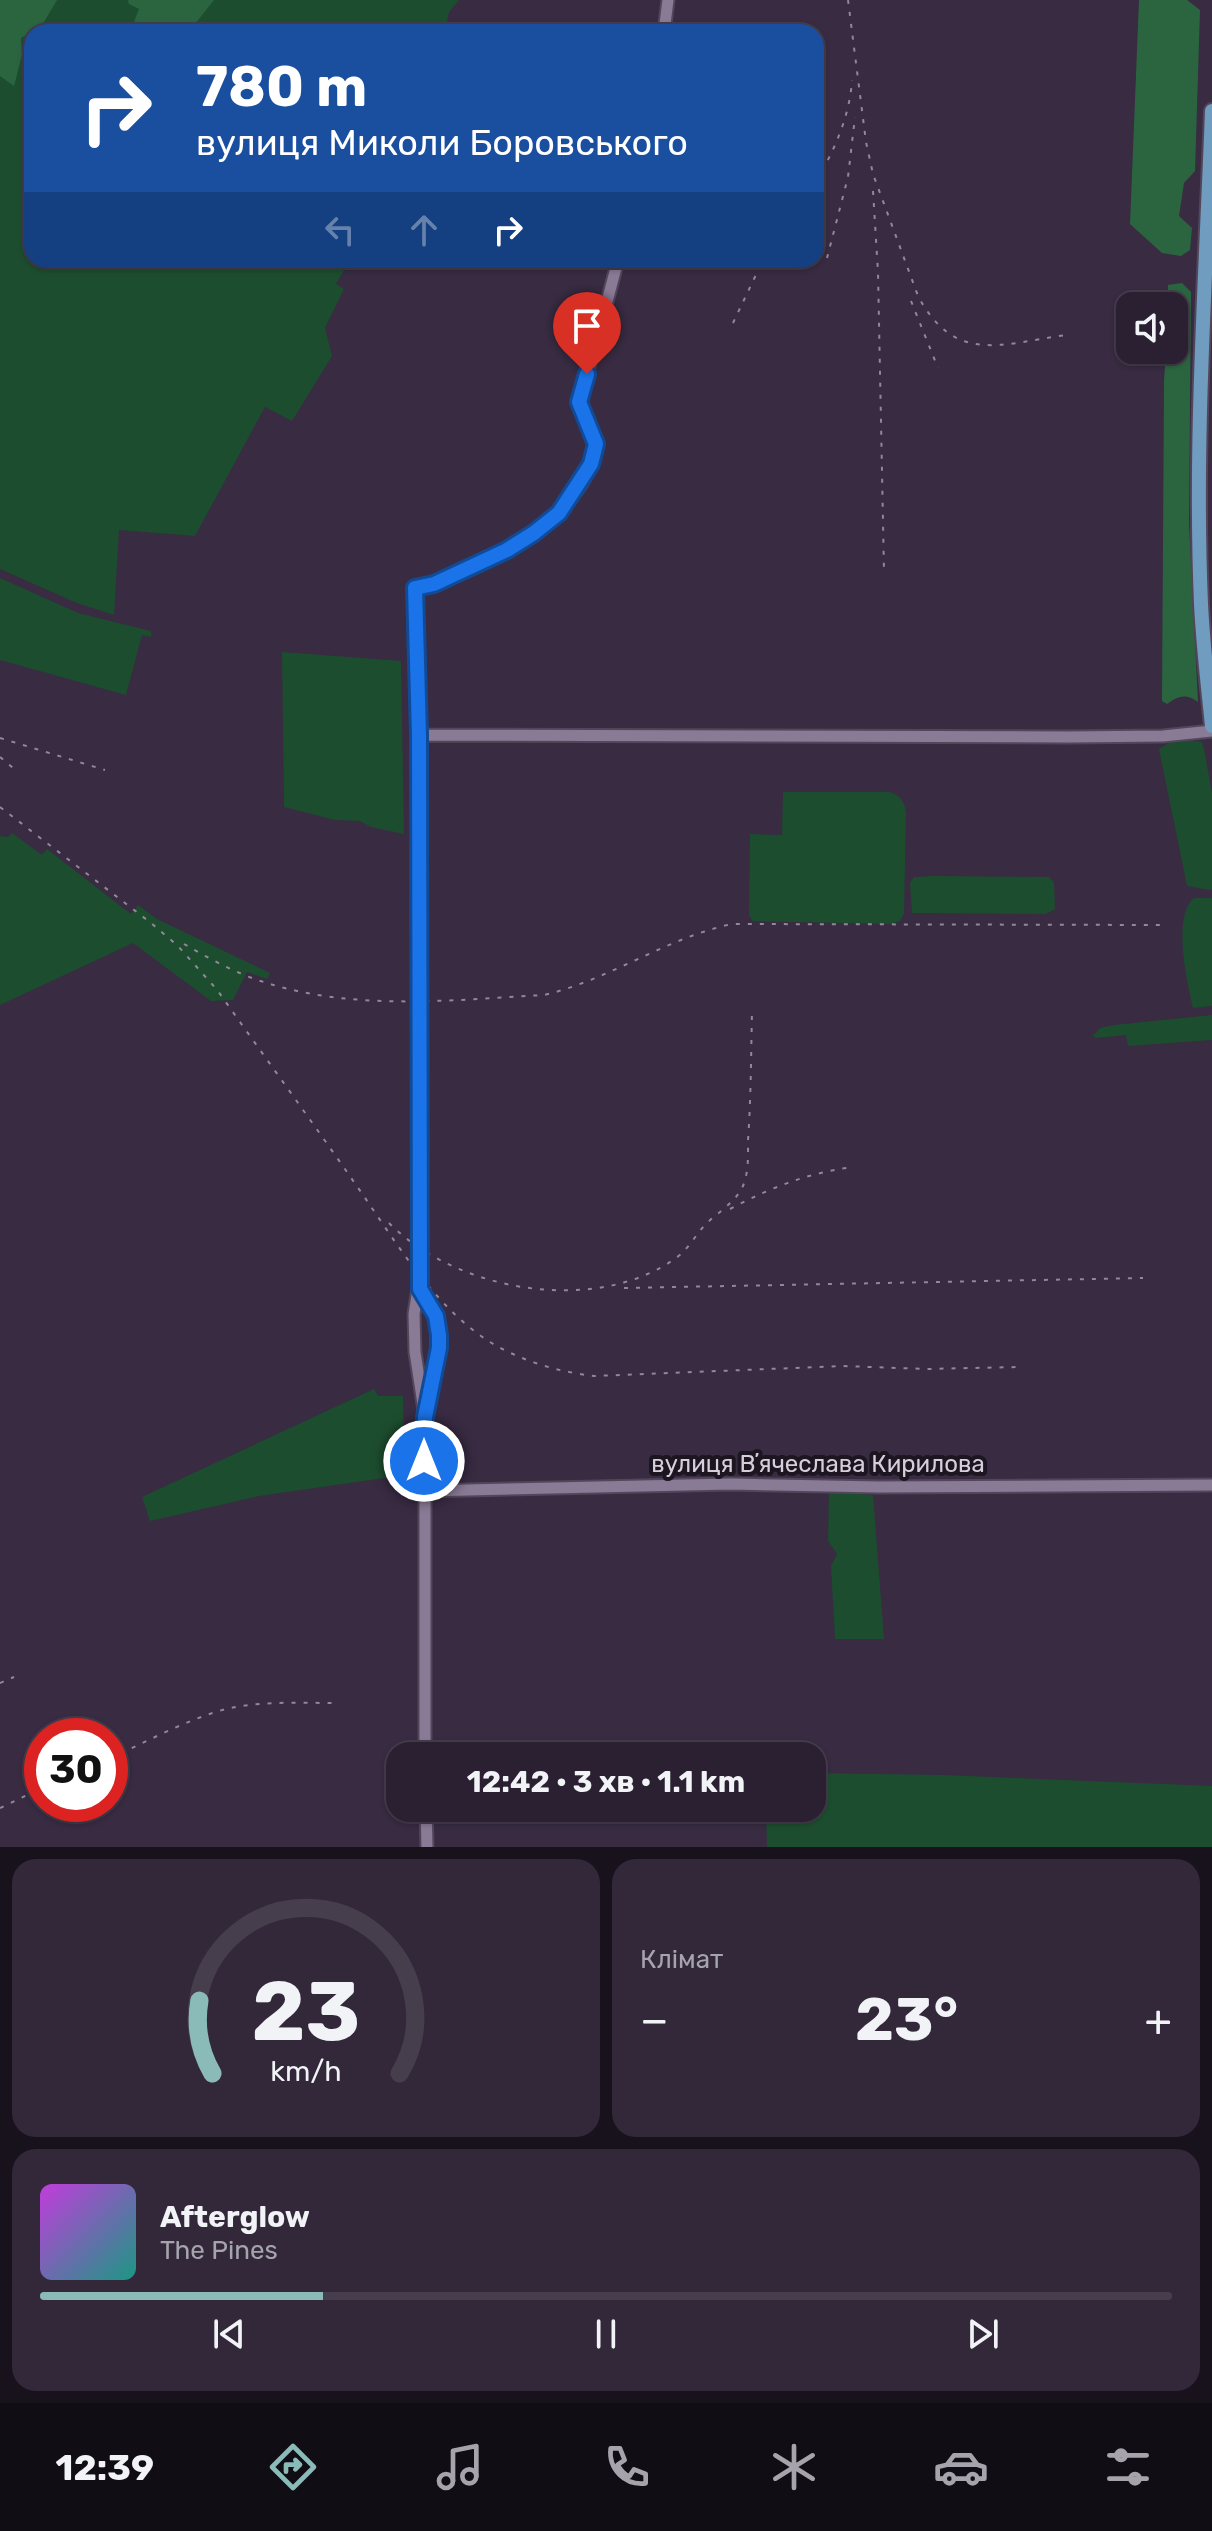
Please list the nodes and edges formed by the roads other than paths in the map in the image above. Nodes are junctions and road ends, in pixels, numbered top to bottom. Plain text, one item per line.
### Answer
1 (668, 0) edge
2 (665, 24) edge
3 (1212, 111) edge
4 (616, 268) edge
5 (1212, 729) edge
6 (419, 735) junction
7 (420, 1289) junction
8 (415, 1335) junction
9 (439, 1341) junction
10 (415, 1352) junction
11 (425, 1417) junction
12 (1212, 1485) edge
13 (424, 1491) junction
14 (425, 1742) edge
15 (426, 1822) edge
16 (427, 1847) edge

1 - 2 street
3 - 5 main road
4 - 6 street
5 - 6 street
6 - 7 street
7 - 8 street
7 - 9 street
8 - 9 street
8 - 10 street
9 - 10 street
9 - 11 street
10 - 11 street
11 - 13 street
12 - 13 street, вулиця Вʼячеслава Кирилова
13 - 14 street
15 - 16 street

